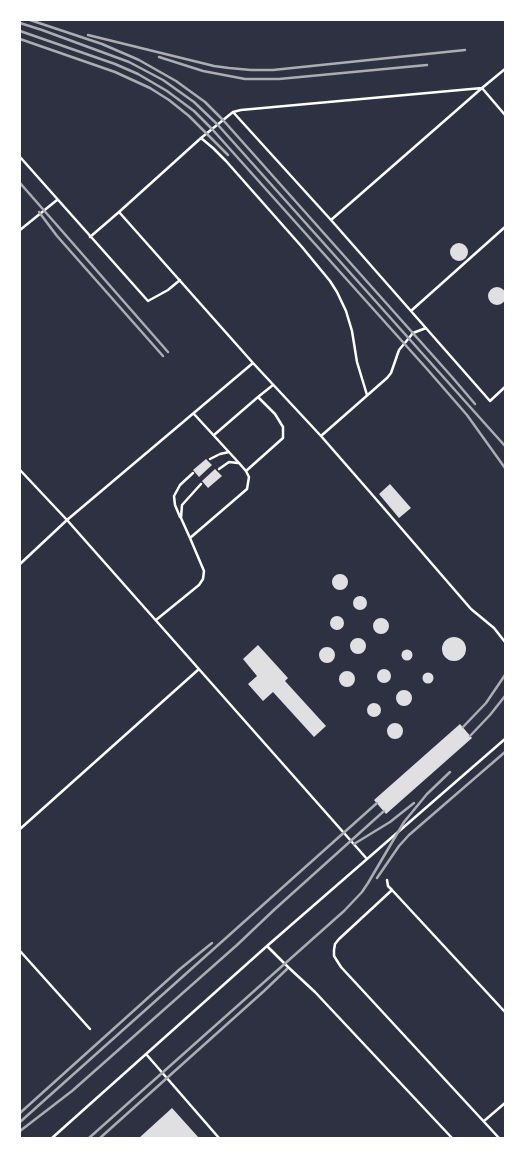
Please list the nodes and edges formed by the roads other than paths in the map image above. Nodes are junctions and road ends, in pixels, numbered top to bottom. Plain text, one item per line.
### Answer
1 (505, 69) edge
2 (482, 88) junction
3 (233, 112) junction
4 (505, 115) edge
5 (201, 138) junction
6 (20, 157) edge
7 (57, 200) junction
8 (120, 212) junction
9 (331, 220) junction
10 (505, 226) edge
11 (20, 230) edge
12 (90, 237) junction
13 (180, 280) junction
14 (412, 310) junction
15 (426, 328) junction
16 (253, 363) junction
17 (273, 385) junction
18 (505, 387) edge
19 (367, 395) junction
20 (258, 397) junction
21 (194, 413) junction
22 (214, 435) junction
23 (320, 436) junction
24 (230, 452) junction
25 (210, 459) dead end
26 (239, 462) junction
27 (219, 469) dead end
28 (20, 470) edge
29 (246, 471) junction
30 (193, 473) dead end
31 (201, 484) dead end
32 (181, 518) junction
33 (67, 520) junction
34 (190, 538) junction
35 (20, 564) edge
36 (156, 620) junction
37 (505, 642) edge
38 (199, 669) junction
39 (505, 739) edge
40 (20, 829) edge
41 (367, 859) junction
42 (387, 880) dead end
43 (392, 890) junction
44 (267, 946) junction
45 (20, 951) edge
46 (505, 1012) edge
47 (90, 1029) dead end
48 (146, 1054) junction
49 (505, 1102) edge
50 (484, 1121) junction
51 (52, 1138) edge
52 (218, 1138) edge
53 (452, 1138) edge
54 (500, 1138) edge

1 - 2 lane
2 - 3 lane
2 - 4 lane
2 - 9 lane
3 - 5 lane
3 - 9 lane
5 - 8 lane
5 - 19 lane
6 - 7 lane
7 - 11 lane
7 - 12 lane
8 - 12 lane
8 - 13 lane
9 - 14 lane
10 - 14 lane
12 - 13 lane
13 - 16 lane
14 - 15 lane
15 - 18 lane
15 - 19 lane
16 - 17 lane
16 - 21 lane
17 - 20 lane
17 - 23 lane
19 - 23 lane
20 - 22 lane
20 - 29 lane
21 - 22 lane
21 - 33 lane
22 - 24 lane
23 - 37 lane
24 - 25 lane
24 - 26 lane
26 - 27 lane
26 - 29 lane
28 - 33 lane
29 - 34 lane
30 - 32 lane
31 - 32 lane
32 - 34 lane
33 - 35 lane
33 - 36 lane
34 - 36 lane
36 - 38 lane
38 - 40 lane
38 - 41 lane
39 - 41 lane
41 - 44 lane
42 - 43 lane
43 - 46 lane
43 - 50 lane
44 - 48 lane
44 - 53 lane
45 - 47 lane
48 - 51 lane
48 - 52 lane
49 - 50 lane
50 - 54 lane

